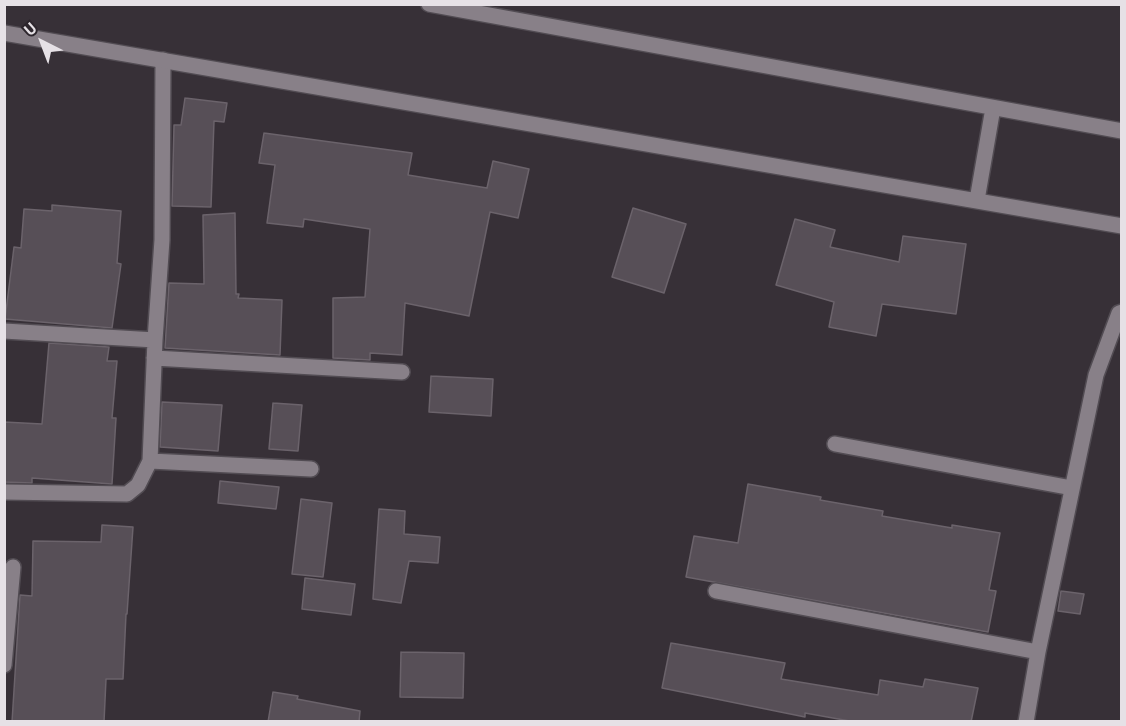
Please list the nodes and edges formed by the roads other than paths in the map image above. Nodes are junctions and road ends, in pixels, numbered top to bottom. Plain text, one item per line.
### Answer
1 (429, 4) edge
2 (4, 33) edge
3 (163, 60) junction
4 (993, 108) junction
5 (1122, 131) edge
6 (977, 200) junction
7 (1122, 226) edge
8 (1122, 312) edge
9 (4, 331) edge
10 (155, 339) junction
11 (154, 358) junction
12 (402, 372) dead end
13 (835, 444) dead end
14 (150, 461) junction
15 (311, 469) dead end
16 (1072, 488) junction
17 (4, 492) edge
18 (13, 567) dead end
19 (716, 591) dead end
20 (1038, 652) junction
21 (4, 665) edge
22 (1026, 722) edge

1 - 4 street
2 - 3 street
3 - 6 street
3 - 10 street
4 - 5 street
4 - 6 street
6 - 7 street
8 - 16 street
9 - 10 street
10 - 11 street
11 - 12 street
11 - 14 street
13 - 16 street
14 - 15 street
14 - 17 street
16 - 20 street
18 - 21 street
19 - 20 street
20 - 22 street

